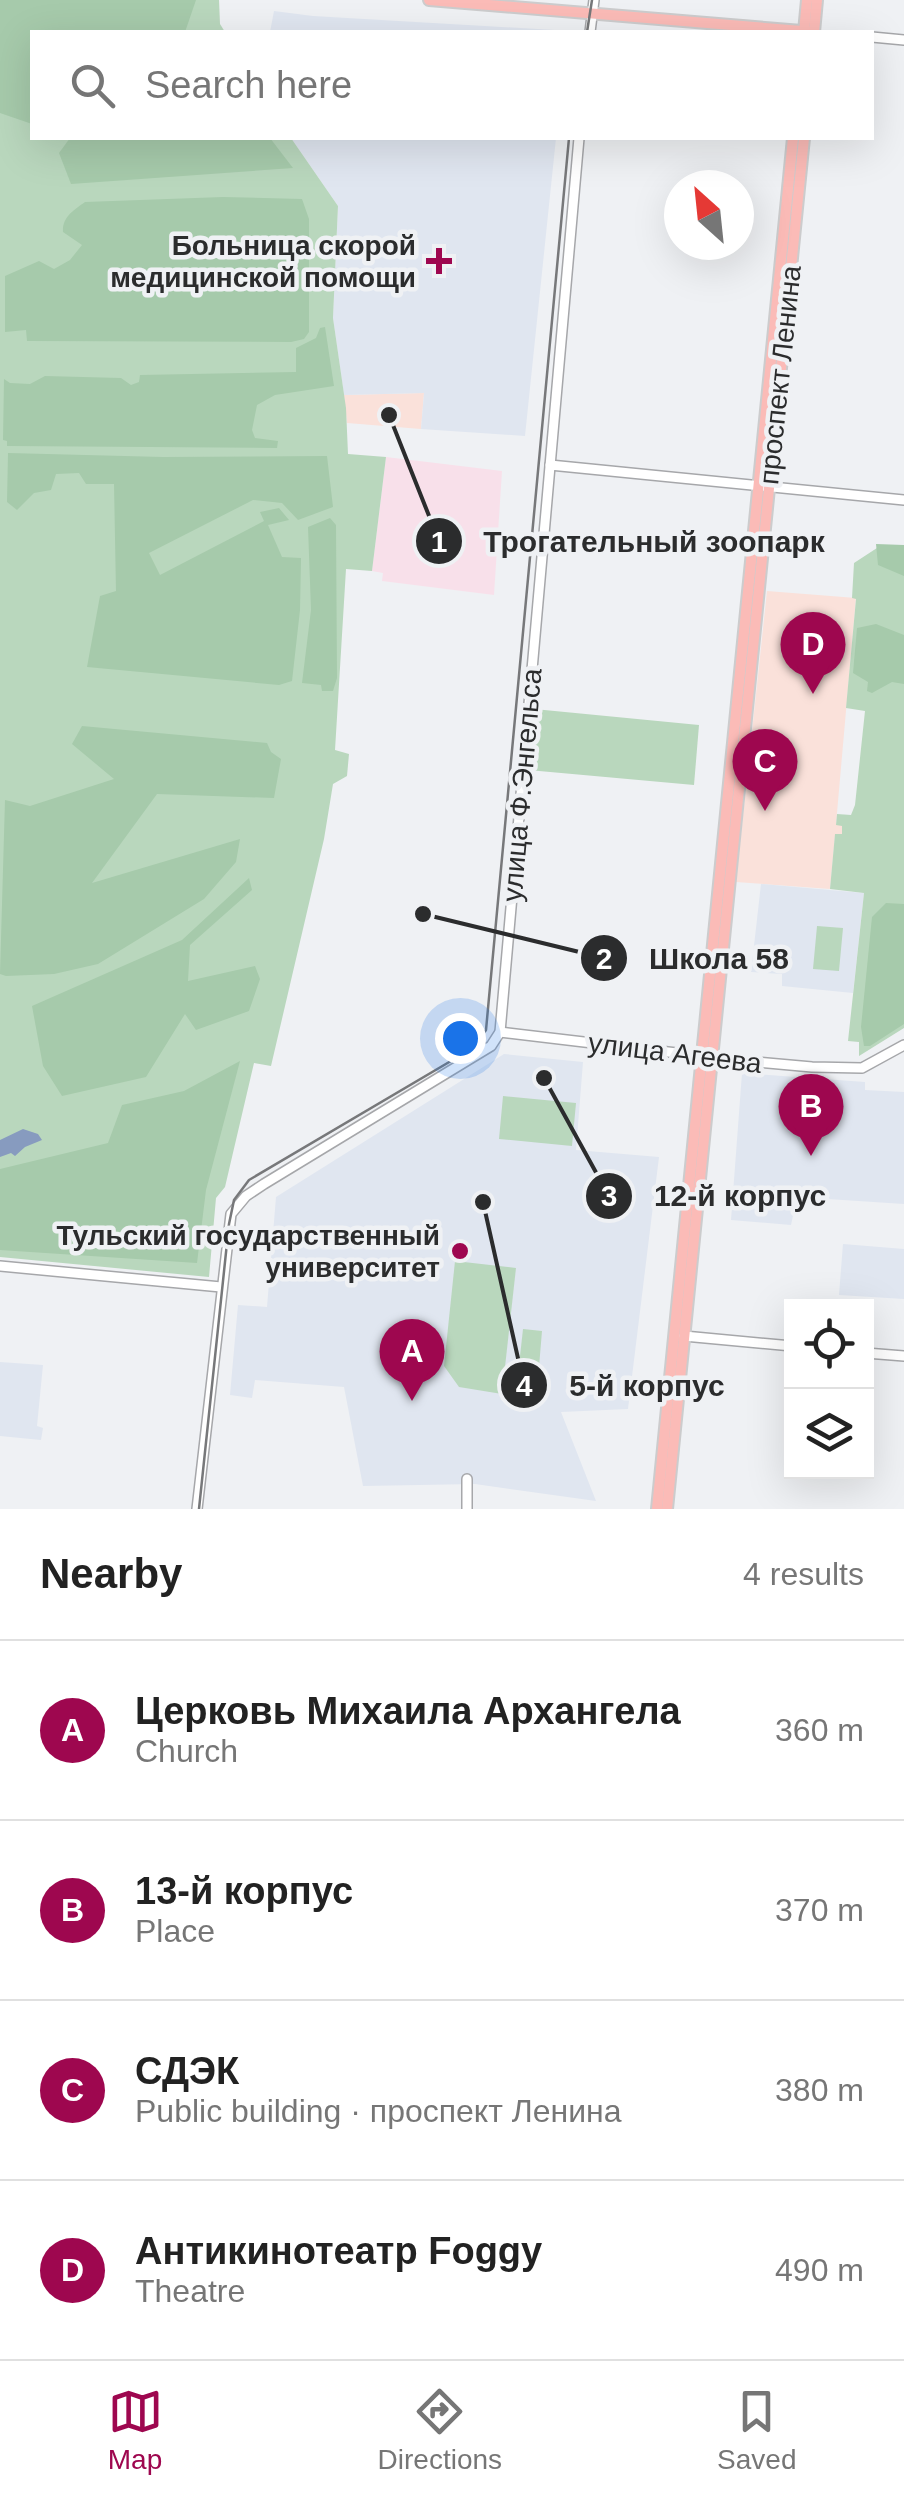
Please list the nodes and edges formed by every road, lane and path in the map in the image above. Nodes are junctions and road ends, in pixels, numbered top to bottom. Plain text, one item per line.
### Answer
1 (429, 0) edge
2 (594, 0) edge
3 (807, 0) edge
4 (817, 0) edge
5 (592, 14) junction
6 (590, 30) edge
7 (780, 30) edge
8 (804, 30) edge
9 (815, 30) edge
10 (874, 37) edge
11 (904, 40) edge
12 (579, 140) edge
13 (793, 140) edge
14 (804, 140) edge
15 (550, 465) junction
16 (764, 487) junction
17 (904, 500) edge
18 (500, 1032) junction
19 (904, 1045) edge
20 (706, 1057) junction
21 (0, 1266) edge
22 (221, 1287) junction
23 (679, 1335) junction
24 (784, 1345) edge
25 (874, 1354) edge
26 (904, 1356) edge
27 (467, 1479) dead end
28 (197, 1509) edge
29 (467, 1509) edge
30 (658, 1509) edge
31 (667, 1509) edge

1 - 5 main road
2 - 5 street
3 - 8 main road
4 - 9 main road
5 - 6 street
5 - 7 main road
10 - 11 street
12 - 15 street, улица Ф.Энгельса
13 - 16 main road, проспект Ленина
14 - 16 main road, проспект Ленина
15 - 16 street
15 - 18 street, улица Ф.Энгельса
16 - 17 street
16 - 20 main road, проспект Ленина
18 - 20 street, улица Агеева
18 - 22 street
19 - 20 street, улица Агеева
20 - 23 main road, проспект Ленина
21 - 22 street
22 - 28 street
23 - 24 street
23 - 30 main road, проспект Ленина
23 - 31 main road, проспект Ленина
25 - 26 street
27 - 29 street

